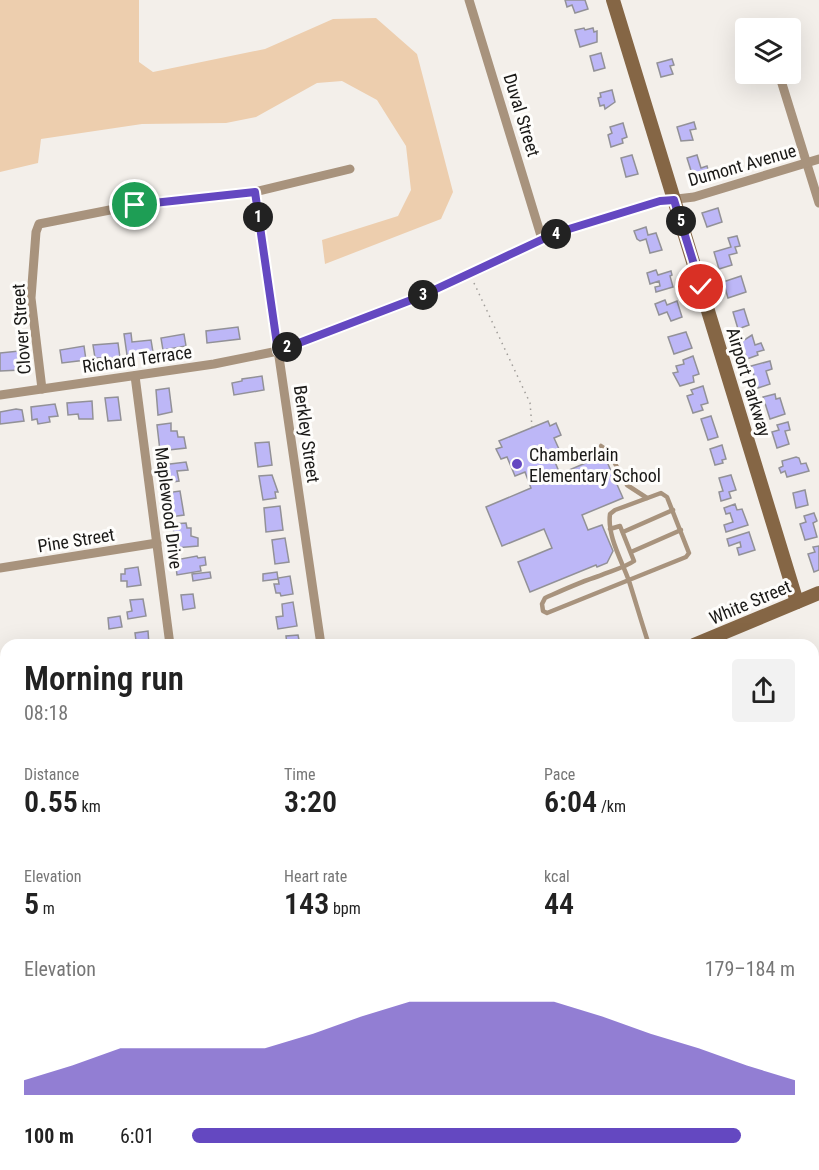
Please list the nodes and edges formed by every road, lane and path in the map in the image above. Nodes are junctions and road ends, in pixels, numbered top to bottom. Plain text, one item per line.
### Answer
1 (470, 0) edge
2 (614, 0) edge
3 (783, 84) edge
4 (819, 159) edge
5 (806, 163) junction
6 (350, 169) dead end
7 (255, 192) junction
8 (674, 200) junction
9 (819, 203) edge
10 (542, 239) junction
11 (474, 283) dead end
12 (278, 351) junction
13 (135, 376) junction
14 (42, 389) junction
15 (0, 395) edge
16 (532, 427) dead end
17 (601, 446) dead end
18 (647, 498) junction
19 (673, 510) junction
20 (610, 529) junction
21 (681, 530) junction
22 (623, 532) junction
23 (157, 543) junction
24 (631, 552) junction
25 (624, 566) junction
26 (0, 568) edge
27 (629, 582) junction
28 (819, 593) edge
29 (798, 602) junction
30 (169, 639) edge
31 (320, 639) edge
32 (647, 639) edge
33 (709, 639) edge

1 - 10 street, Duval Street
2 - 8 main road, Airport Parkway
3 - 5 street
4 - 5 street, Dumont Avenue
5 - 8 street, Dumont Avenue
5 - 9 street
6 - 7 street, Clover Street
7 - 12 street, Berkley Street
7 - 14 street, Clover Street
8 - 10 street, Dumont Avenue
8 - 29 main road, Airport Parkway
10 - 12 street, Richard Terrace
11 - 16 path
12 - 13 street, Richard Terrace
12 - 31 street, Berkley Street
13 - 14 street, Richard Terrace
13 - 23 street, Maplewood Drive
14 - 15 street, Richard Terrace
17 - 18 lane
18 - 19 lane
18 - 20 lane
19 - 21 lane
19 - 22 lane
20 - 22 lane
20 - 25 lane
21 - 24 lane
21 - 27 lane
22 - 24 lane
23 - 26 street, Pine Street
23 - 30 street, Maplewood Drive
24 - 25 lane
25 - 27 lane
25 - 27 lane
27 - 32 lane
28 - 29 main road, White Street
29 - 33 main road, White Street

